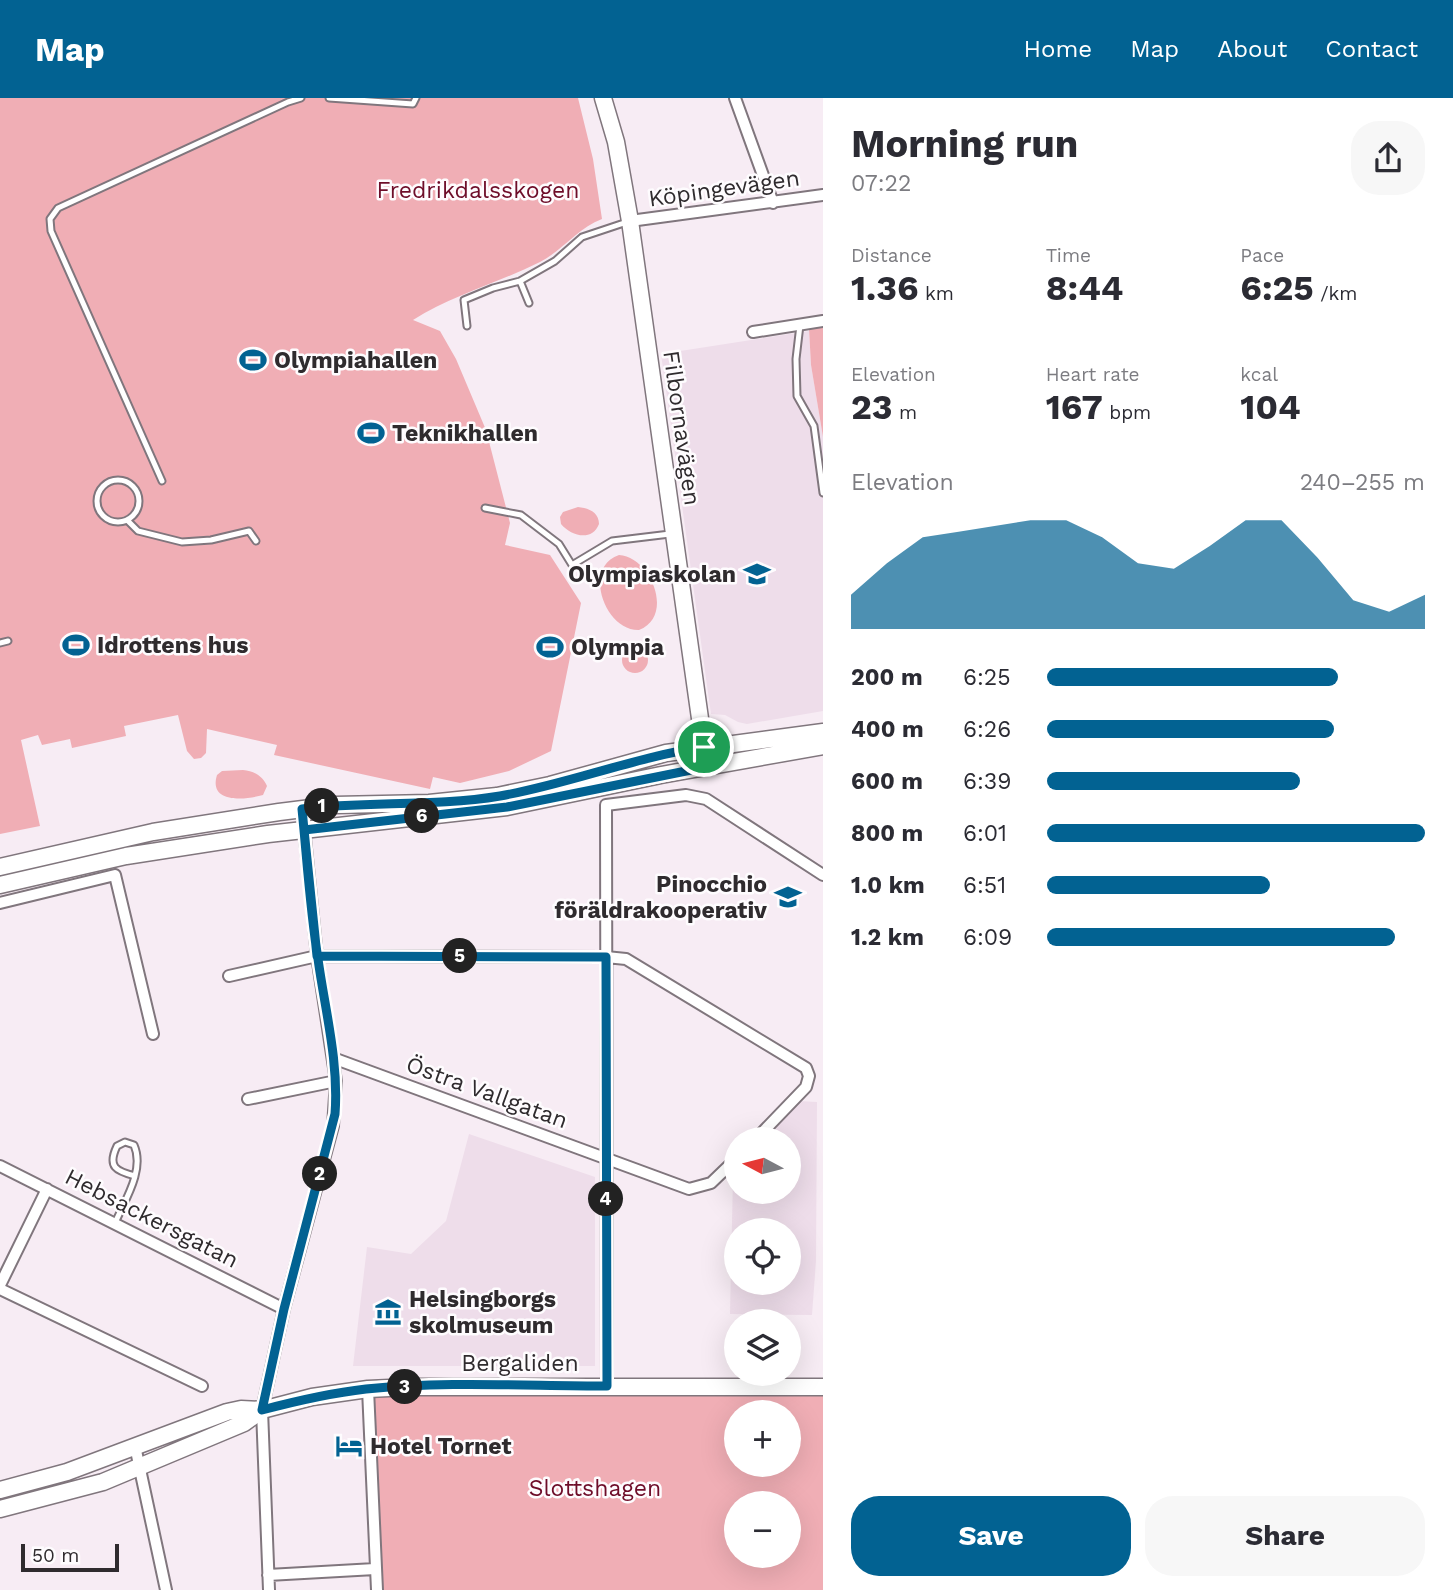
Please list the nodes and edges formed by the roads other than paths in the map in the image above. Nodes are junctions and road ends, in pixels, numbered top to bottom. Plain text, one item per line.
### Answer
1 (301, 98) edge
2 (329, 98) edge
3 (416, 98) edge
4 (603, 98) edge
5 (735, 98) edge
6 (823, 195) edge
7 (773, 203) junction
8 (630, 221) junction
9 (520, 281) junction
10 (529, 303) dead end
11 (823, 321) edge
12 (800, 325) junction
13 (467, 326) dead end
14 (753, 332) dead end
15 (163, 481) dead end
16 (823, 493) edge
17 (485, 508) dead end
18 (127, 520) junction
19 (673, 534) junction
20 (256, 541) dead end
21 (8, 641) dead end
22 (0, 643) edge
23 (823, 732) edge
24 (823, 746) edge
25 (704, 747) junction
26 (706, 767) junction
27 (302, 809) junction
28 (304, 830) junction
29 (127, 856) junction
30 (0, 867) edge
31 (116, 875) junction
32 (823, 875) edge
33 (0, 885) edge
34 (0, 903) edge
35 (317, 956) junction
36 (606, 957) junction
37 (229, 976) dead end
38 (153, 1034) dead end
39 (333, 1058) junction
40 (336, 1081) junction
41 (248, 1099) dead end
42 (768, 1127) edge
43 (605, 1157) junction
44 (0, 1166) edge
45 (724, 1170) edge
46 (135, 1177) junction
47 (47, 1189) junction
48 (115, 1223) junction
49 (0, 1287) edge
50 (284, 1309) junction
51 (202, 1386) dead end
52 (607, 1386) junction
53 (823, 1387) edge
54 (368, 1389) junction
55 (262, 1410) junction
56 (135, 1446) junction
57 (139, 1467) junction
58 (0, 1489) edge
59 (3, 1508) edge
60 (375, 1569) junction
61 (268, 1575) junction
62 (166, 1590) edge
63 (269, 1590) edge
64 (377, 1590) edge

1 - 15 lane
2 - 3 lane
4 - 8 street, Filbornavägen
5 - 7 street
6 - 7 street, Köpingevägen
7 - 8 street, Köpingevägen
8 - 9 lane
8 - 19 street, Filbornavägen
9 - 10 lane
9 - 13 lane
11 - 12 street
12 - 14 street
12 - 16 lane
17 - 19 lane
18 - 18 lane
18 - 20 lane
19 - 25 street, Filbornavägen
21 - 22 lane
23 - 25 street
24 - 26 street
25 - 26 street, Filbornavägen
25 - 27 street
26 - 28 street
27 - 28 street
27 - 30 street
28 - 29 street
28 - 35 street
29 - 31 street
29 - 33 street
31 - 34 street
31 - 38 street
32 - 36 street
35 - 36 street
35 - 37 street
35 - 39 street
36 - 42 street
36 - 43 street
39 - 40 street
39 - 43 street, Östra Vallgatan
40 - 41 street
40 - 50 street
43 - 45 street, Östra Vallgatan
43 - 52 street
44 - 47 street, Hebsackersgatan
46 - 46 lane
46 - 48 lane
47 - 48 street, Hebsackersgatan
47 - 49 street
48 - 50 street, Hebsackersgatan
49 - 51 street
50 - 55 street
52 - 53 street, Bergaliden
52 - 54 street, Bergaliden
54 - 55 street, Bergaliden
54 - 60 street
55 - 56 street
55 - 57 street
55 - 61 street
56 - 57 street
56 - 58 street
57 - 59 street
57 - 62 street
58 - 59 street
60 - 61 street
60 - 64 street
61 - 63 street

